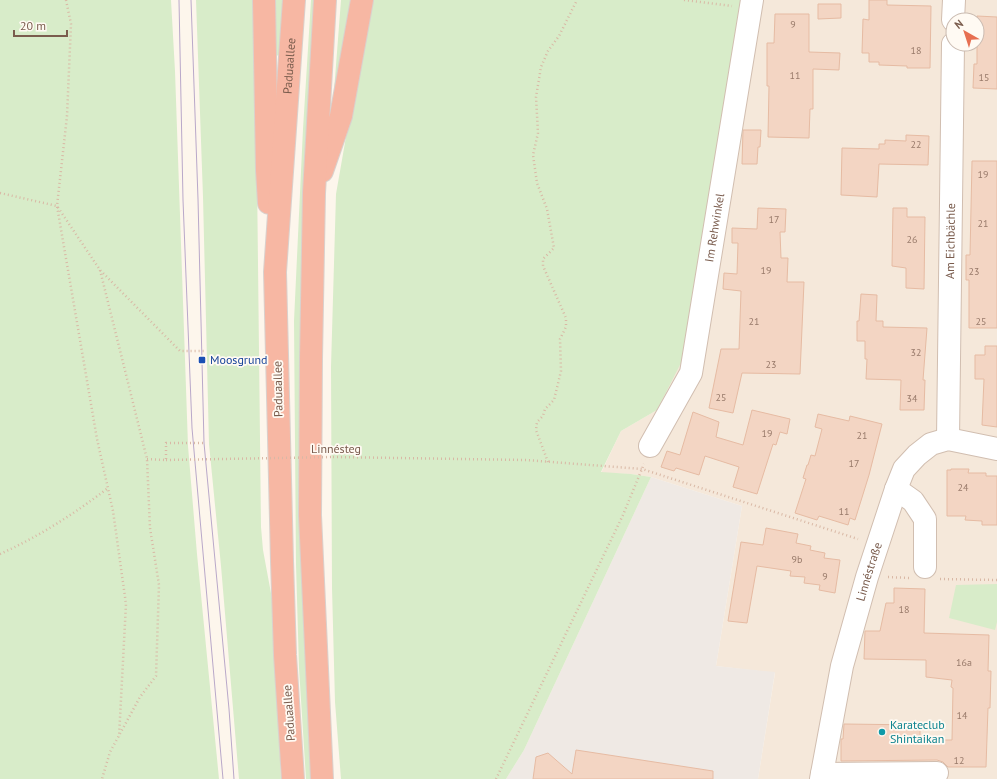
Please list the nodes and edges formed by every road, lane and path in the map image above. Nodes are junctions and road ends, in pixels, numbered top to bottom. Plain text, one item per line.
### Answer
1 (66, 0) edge
2 (264, 0) edge
3 (294, 0) edge
4 (325, 0) edge
5 (362, 0) edge
6 (577, 0) edge
7 (684, 0) edge
8 (954, 0) edge
9 (751, 5) edge
10 (953, 12) edge
11 (953, 52) edge
12 (0, 193) edge
13 (314, 193) junction
14 (58, 206) junction
15 (100, 270) junction
16 (276, 272) junction
17 (205, 352) dead end
18 (948, 438) junction
19 (206, 443) dead end
20 (650, 446) joint
21 (997, 449) edge
22 (147, 459) junction
23 (166, 460) junction
24 (548, 462) junction
25 (642, 469) junction
26 (108, 488) junction
27 (896, 489) junction
28 (878, 545) junction
29 (0, 554) edge
30 (925, 567) dead end
31 (119, 737) junction
32 (937, 773) dead end
33 (822, 776) edge
34 (102, 779) edge
35 (293, 779) edge
36 (322, 779) edge
37 (496, 779) edge

1 - 14 path
2 - 16 highway
3 - 16 highway, Paduaallee
4 - 13 highway
5 - 13 highway
6 - 24 path
7 - 9 path
8 - 10 street
9 - 20 street, Im Rehwinkel
11 - 18 street, Am Eichbächle
12 - 14 path
13 - 36 highway
14 - 15 path
14 - 26 path
15 - 17 path
15 - 22 path
16 - 35 highway, Paduaallee
18 - 21 street
18 - 27 street, Linnéstraße
19 - 23 path
20 - 25 path
22 - 23 path, Linnésteg
22 - 31 path
23 - 24 path, Linnésteg, bridge
24 - 25 path, Linnésteg
25 - 28 path, Linnésteg
25 - 37 path
26 - 29 path
26 - 31 path
27 - 28 street, Linnéstraße
27 - 30 street
28 - 33 street, Linnéstraße
31 - 34 path
32 - 33 street

